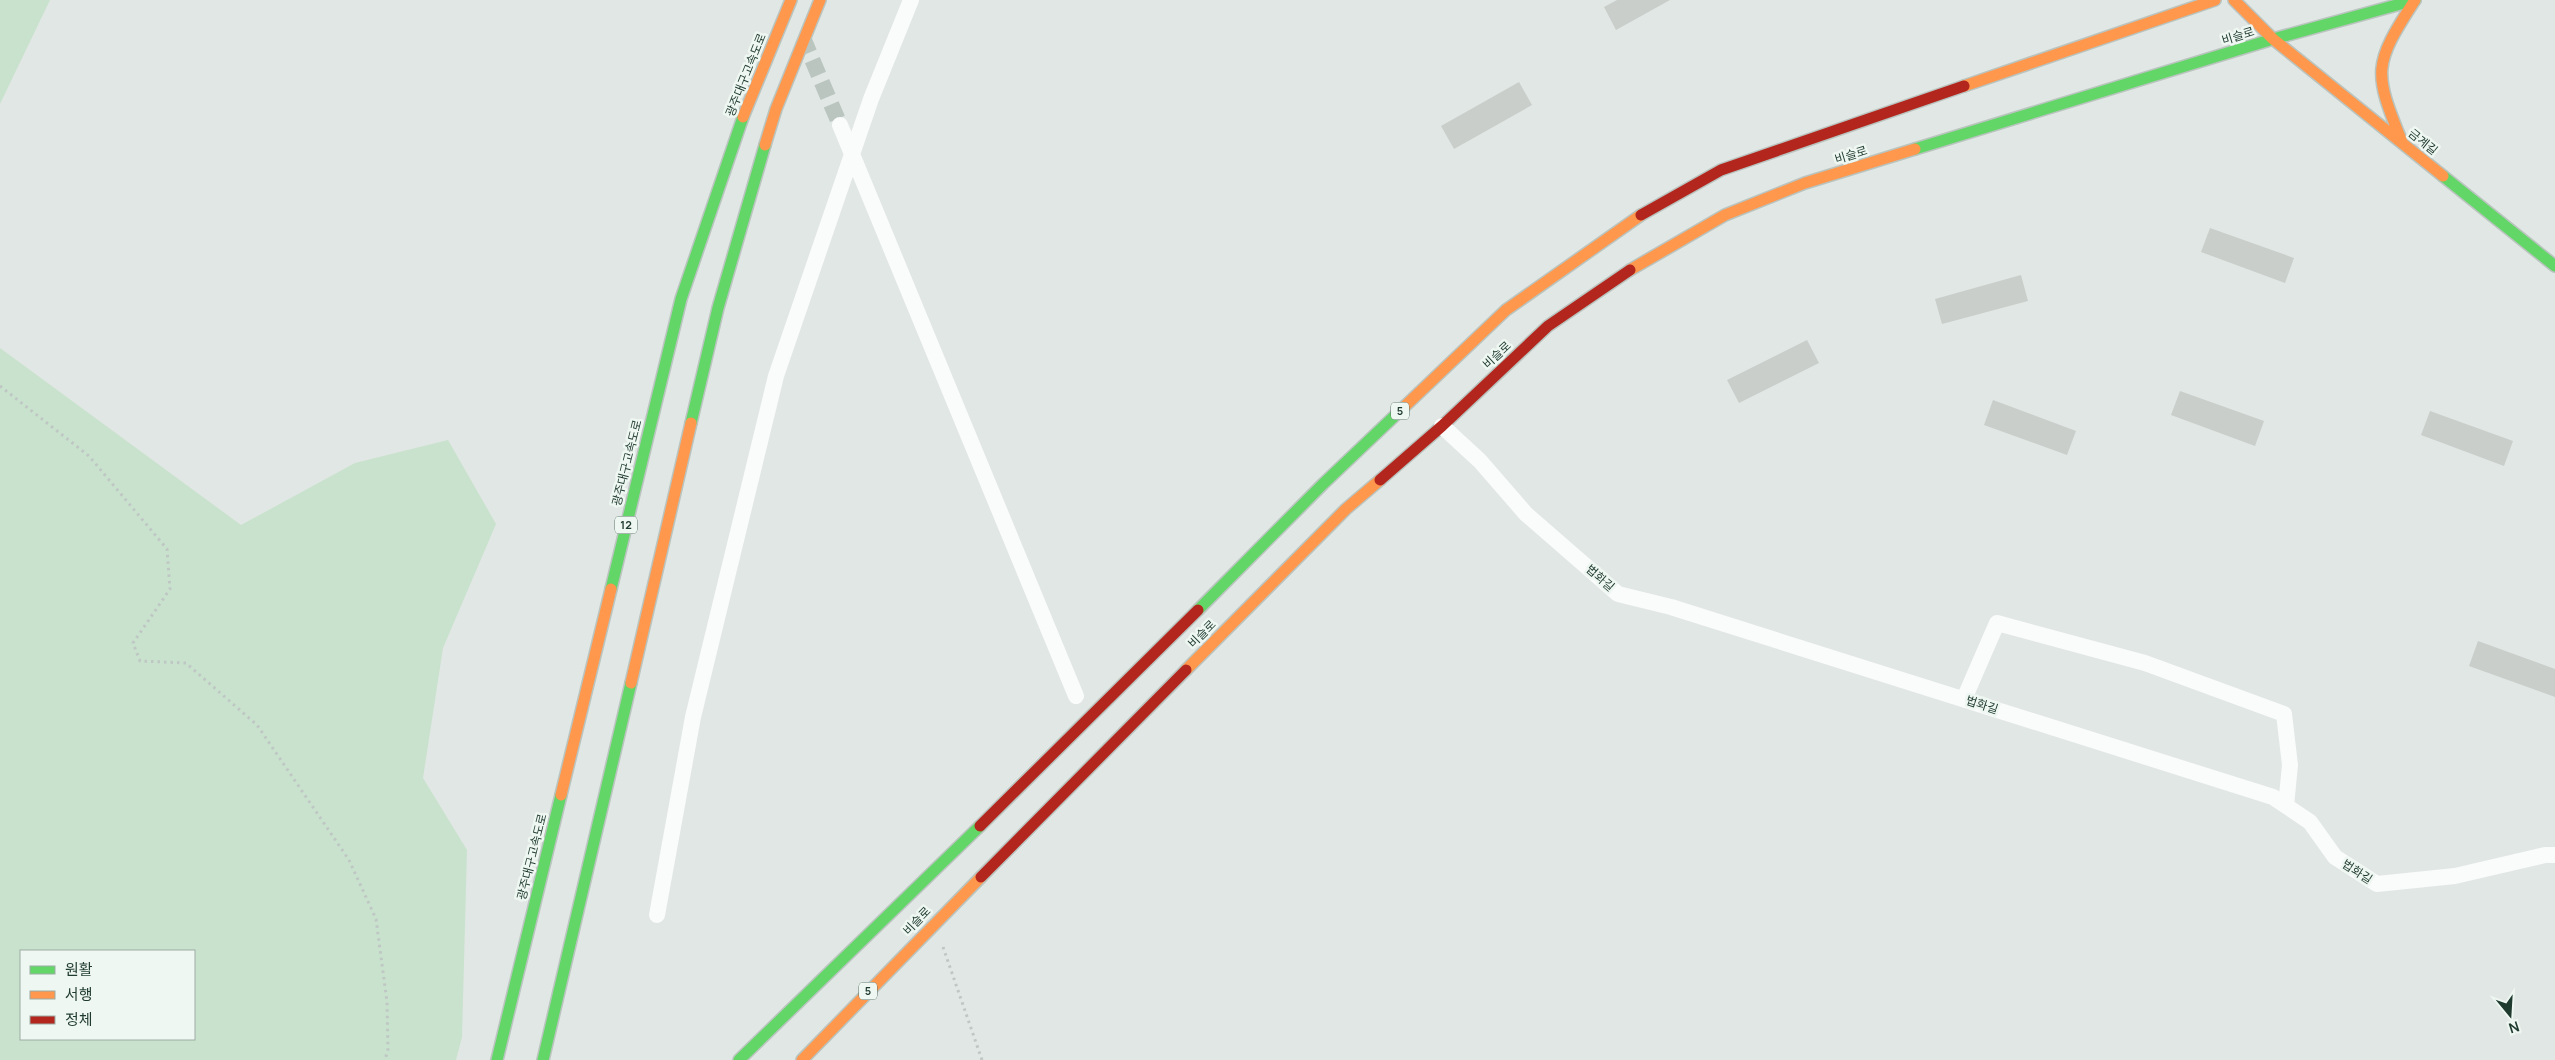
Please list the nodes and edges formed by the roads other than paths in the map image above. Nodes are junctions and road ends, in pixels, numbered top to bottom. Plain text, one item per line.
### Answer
1 (791, 0) edge
2 (820, 0) edge
3 (911, 0) edge
4 (2215, 0) edge
5 (2234, 0) edge
6 (2415, 0) edge
7 (2274, 39) junction
8 (840, 125) tunnel mouth
9 (2402, 142) junction
10 (853, 152) junction
11 (2555, 266) edge
12 (1442, 426) junction
13 (1076, 696) dead end
14 (1964, 699) junction
15 (2286, 806) junction
16 (2555, 855) edge
17 (657, 914) dead end
18 (497, 1060) edge
19 (543, 1060) edge
20 (739, 1060) edge
21 (802, 1060) edge

1 - 18 main road, 광주대구고속도로 / 12
2 - 19 main road
3 - 10 street
4 - 20 main road, 비슬로 / 5
5 - 7 main road, 금계길
6 - 7 main road, 비슬로 / 5
6 - 9 main road
7 - 9 main road, 금계길
7 - 12 main road, 비슬로 / 5
8 - 10 street
9 - 11 main road, 금계길
10 - 13 street
10 - 17 street
12 - 14 street, 법화길
12 - 21 main road, 비슬로 / 5
14 - 15 street, 법화길
14 - 15 street
15 - 16 street, 법화길

